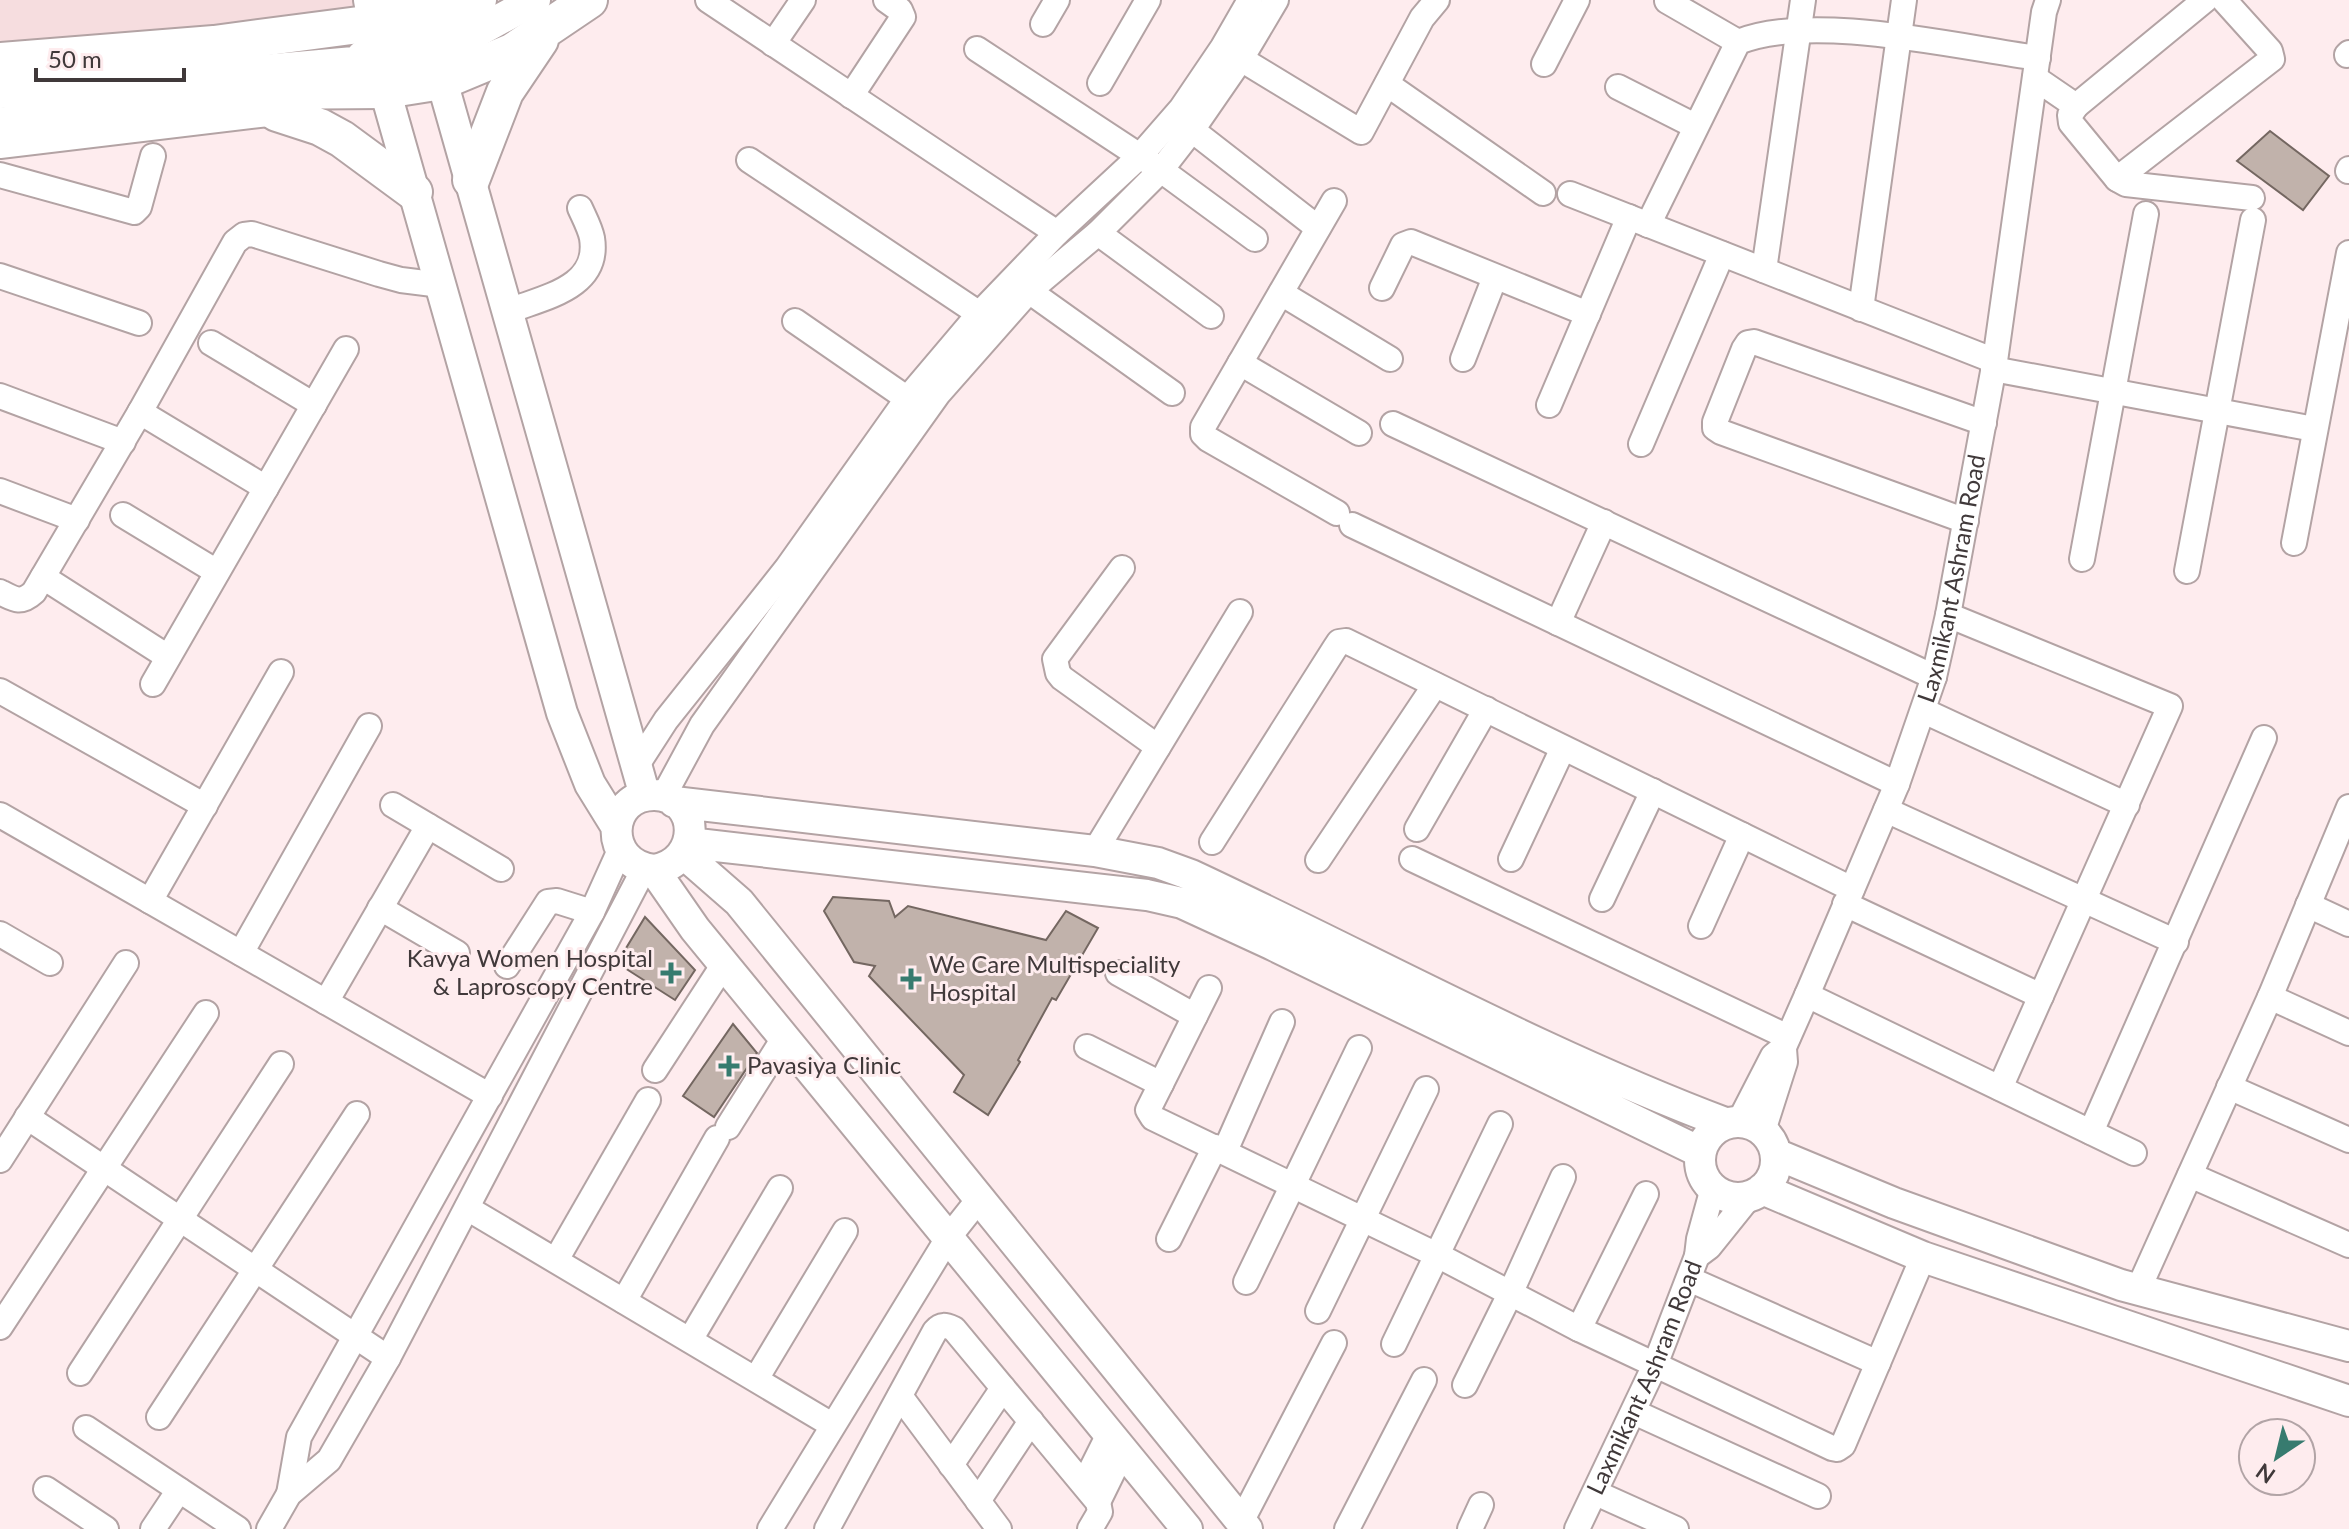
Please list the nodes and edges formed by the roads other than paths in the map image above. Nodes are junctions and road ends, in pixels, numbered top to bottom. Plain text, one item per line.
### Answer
1 (481, 0) edge
2 (589, 0) edge
3 (708, 0) edge
4 (803, 0) edge
5 (886, 0) edge
6 (1057, 0) edge
7 (1148, 0) edge
8 (1437, 0) edge
9 (1577, 0) edge
10 (1803, 0) edge
11 (1904, 0) edge
12 (2048, 0) edge
13 (2205, 0) edge
14 (2224, 0) edge
15 (1667, 1) edge
16 (1263, 2) edge
17 (541, 15) edge
18 (1043, 24) dead end
19 (429, 28) edge
20 (1798, 29) junction
21 (1899, 38) junction
22 (1738, 42) junction
23 (773, 44) junction
24 (373, 48) edge
25 (977, 49) dead end
26 (1241, 59) junction
27 (0, 61) edge
28 (1544, 64) dead end
29 (2037, 68) junction
30 (1100, 83) dead end
31 (1387, 84) junction
32 (1618, 87) dead end
33 (245, 91) junction
34 (851, 96) junction
35 (2076, 106) junction
36 (277, 113) junction
37 (2, 123) edge
38 (1695, 126) junction
39 (1192, 130) junction
40 (153, 156) dead end
41 (749, 160) dead end
42 (1150, 163) junction
43 (0, 175) edge
44 (2117, 179) junction
45 (471, 180) junction
46 (414, 192) junction
47 (1543, 193) dead end
48 (1570, 194) dead end
49 (1334, 201) dead end
50 (580, 208) dead end
51 (2146, 214) dead end
52 (1638, 221) junction
53 (1318, 228) junction
54 (1057, 233) junction
55 (1098, 233) junction
56 (1255, 239) dead end
57 (2349, 253) edge
58 (1722, 254) junction
59 (1764, 270) junction
60 (0, 276) edge
61 (1495, 277) junction
62 (441, 285) junction
63 (1382, 288) dead end
64 (2346, 288) edge
65 (1029, 291) junction
66 (1281, 293) junction
67 (1861, 309) junction
68 (509, 311) junction
69 (1588, 314) junction
70 (1211, 316) dead end
71 (988, 320) junction
72 (795, 321) dead end
73 (139, 323) dead end
74 (211, 343) dead end
75 (346, 349) dead end
76 (1390, 359) dead end
77 (1463, 359) dead end
78 (1240, 363) junction
79 (1994, 365) junction
80 (2113, 391) junction
81 (1172, 393) dead end
82 (0, 396) edge
83 (314, 405) junction
84 (916, 405) junction
85 (1549, 405) dead end
86 (2217, 411) junction
87 (140, 412) junction
88 (1984, 423) junction
89 (1393, 424) dead end
90 (2314, 429) junction
91 (1359, 433) dead end
92 (123, 442) junction
93 (1641, 444) dead end
94 (266, 488) junction
95 (0, 491) edge
96 (123, 515) dead end
97 (77, 520) junction
98 (1966, 521) junction
99 (1604, 522) junction
100 (2294, 543) dead end
101 (2082, 559) dead end
102 (1122, 568) dead end
103 (2187, 571) dead end
104 (217, 572) junction
105 (43, 577) junction
106 (0, 592) edge
107 (1240, 612) dead end
108 (1948, 615) junction
109 (1558, 623) junction
110 (168, 657) junction
111 (281, 672) dead end
112 (1934, 677) junction
113 (153, 684) dead end
114 (1435, 685) junction
115 (0, 691) edge
116 (1486, 709) junction
117 (1924, 711) junction
118 (369, 726) dead end
119 (2264, 738) dead end
120 (1158, 747) junction
121 (1563, 748) junction
122 (637, 765) junction
123 (1897, 784) junction
124 (1653, 791) junction
125 (661, 798) junction
126 (393, 805) dead end
127 (2127, 805) junction
128 (205, 806) junction
129 (1886, 810) junction
130 (2348, 812) edge
131 (0, 815) edge
132 (428, 826) junction
133 (1417, 829) dead end
134 (1742, 835) junction
135 (618, 838) junction
136 (1212, 842) dead end
137 (686, 848) junction
138 (1095, 851) junction
139 (1412, 859) dead end
140 (1511, 859) dead end
141 (1318, 860) dead end
142 (501, 869) dead end
143 (649, 869) junction
144 (1848, 896) junction
145 (1602, 899) dead end
146 (2084, 900) junction
147 (150, 901) junction
148 (2308, 905) junction
149 (380, 908) junction
150 (592, 912) junction
151 (2349, 924) edge
152 (1701, 926) dead end
153 (0, 934) edge
154 (2176, 942) junction
155 (241, 953) junction
156 (457, 953) dead end
157 (50, 963) dead end
158 (126, 963) dead end
159 (724, 964) junction
160 (507, 966) dead end
161 (1118, 973) dead end
162 (1209, 988) dead end
163 (1807, 995) junction
164 (2041, 996) junction
165 (2270, 997) junction
166 (326, 1002) junction
167 (206, 1013) dead end
168 (1195, 1016) junction
169 (1282, 1022) dead end
170 (2349, 1033) edge
171 (784, 1038) junction
172 (1786, 1042) junction
173 (1087, 1047) dead end
174 (1359, 1048) dead end
175 (281, 1064) dead end
176 (655, 1070) dead end
177 (1161, 1084) junction
178 (2229, 1087) junction
179 (2000, 1088) junction
180 (1426, 1089) dead end
181 (490, 1096) junction
182 (648, 1100) dead end
183 (357, 1114) dead end
184 (27, 1117) junction
185 (1500, 1124) dead end
186 (1751, 1132) junction
187 (2091, 1132) junction
188 (2349, 1140) edge
189 (1220, 1149) junction
190 (1700, 1152) junction
191 (2134, 1153) dead end
192 (0, 1160) edge
193 (104, 1169) junction
194 (2190, 1175) junction
195 (1563, 1177) dead end
196 (1292, 1183) junction
197 (780, 1188) dead end
198 (1713, 1188) junction
199 (1756, 1193) junction
200 (1646, 1194) dead end
201 (979, 1199) junction
202 (467, 1208) junction
203 (180, 1219) junction
204 (1364, 1219) junction
205 (845, 1231) dead end
206 (948, 1238) junction
207 (1169, 1239) dead end
208 (2349, 1245) edge
209 (1437, 1255) junction
210 (1923, 1257) junction
211 (556, 1260) junction
212 (1693, 1267) junction
213 (255, 1269) junction
214 (1246, 1282) dead end
215 (2138, 1290) junction
216 (1510, 1294) junction
217 (624, 1301) junction
218 (1318, 1311) dead end
219 (0, 1327) edge
220 (1579, 1329) junction
221 (357, 1337) junction
222 (690, 1340) junction
223 (1334, 1343) dead end
224 (1394, 1344) dead end
225 (2349, 1346) edge
226 (388, 1358) junction
227 (1878, 1363) junction
228 (1655, 1365) junction
229 (80, 1373) dead end
230 (756, 1379) junction
231 (1424, 1380) dead end
232 (1465, 1385) dead end
233 (1003, 1388) junction
234 (900, 1396) junction
235 (2349, 1401) edge
236 (1634, 1412) junction
237 (159, 1417) dead end
238 (1031, 1421) junction
239 (832, 1425) junction
240 (86, 1428) dead end
241 (1116, 1443) junction
242 (951, 1465) junction
243 (46, 1489) dead end
244 (179, 1490) junction
245 (1091, 1493) junction
246 (1596, 1493) junction
247 (289, 1494) junction
248 (1818, 1496) dead end
249 (978, 1501) junction
250 (1481, 1505) dead end
251 (835, 1525) edge
252 (1244, 1526) edge
253 (106, 1529) edge
254 (153, 1529) edge
255 (238, 1529) edge
256 (269, 1529) edge
257 (770, 1529) edge
258 (999, 1529) edge
259 (1090, 1529) edge
260 (1187, 1529) edge
261 (1347, 1529) edge
262 (1470, 1529) edge
263 (1577, 1529) edge
264 (1676, 1529) edge

1 - 19 main road
2 - 17 highway
3 - 23 street
4 - 23 street
5 - 34 street
6 - 18 street
7 - 30 street
8 - 31 street
9 - 28 street
10 - 20 street
11 - 21 street
12 - 29 street, Laxmikant Ashram Road
13 - 35 street
14 - 44 street
15 - 22 street
16 - 26 street
16 - 42 street
17 - 19 highway
17 - 45 highway
19 - 24 highway
19 - 24 highway
19 - 45 main road
20 - 21 street
20 - 22 street
20 - 59 street
21 - 29 street
21 - 67 street
22 - 38 street
23 - 34 street
24 - 27 highway
24 - 33 highway
24 - 37 main road
24 - 46 main road
25 - 42 street
26 - 31 street
26 - 39 street
29 - 35 street
29 - 79 street, Laxmikant Ashram Road
31 - 47 street
32 - 38 street
33 - 36 highway
33 - 37 highway
34 - 54 street
35 - 44 street
36 - 37 street
36 - 46 highway
38 - 52 street
39 - 42 street
39 - 53 street
40 - 43 street
41 - 71 street
42 - 54 street
42 - 55 street
42 - 56 street
44 - 86 street
45 - 68 main road
46 - 62 main road
48 - 52 street
49 - 53 street
50 - 68 street
51 - 80 street
52 - 58 street
52 - 69 street
53 - 66 street
54 - 71 street
55 - 65 street
55 - 70 street
57 - 64 street
58 - 59 street
58 - 93 street
59 - 67 street
60 - 73 street
61 - 63 street
61 - 69 street
61 - 77 street
62 - 87 street
62 - 135 main road
64 - 90 street
65 - 71 street
65 - 81 street
66 - 76 street
66 - 78 street
67 - 79 street
68 - 122 main road
69 - 85 street
71 - 84 street
72 - 84 street
74 - 83 street
75 - 83 street
78 - 91 street
78 - 109 street
79 - 80 street
79 - 88 street, Laxmikant Ashram Road
80 - 86 street
80 - 101 street
82 - 92 street
83 - 94 street
84 - 122 street
84 - 125 street
86 - 90 street
86 - 103 street
87 - 92 street
87 - 94 street
88 - 98 street, Laxmikant Ashram Road
88 - 98 street
89 - 99 street
90 - 100 street
92 - 97 street
94 - 104 street
95 - 97 street
96 - 104 street
97 - 105 street
98 - 108 street, Laxmikant Ashram Road
99 - 109 street
99 - 112 street
102 - 120 street
104 - 110 street
105 - 106 street
105 - 110 street
107 - 120 street
108 - 112 street, Laxmikant Ashram Road
108 - 127 street
109 - 123 street
110 - 113 street
111 - 128 street
112 - 117 street, Laxmikant Ashram Road
114 - 116 street
114 - 136 street
114 - 141 street
115 - 128 street
116 - 121 street
116 - 133 street
117 - 123 street, Laxmikant Ashram Road
117 - 127 street
118 - 155 street
119 - 154 street
120 - 138 street
121 - 124 street
121 - 140 street
122 - 125 main road
123 - 129 street, Laxmikant Ashram Road
124 - 134 street
124 - 145 street
125 - 135 main road
125 - 137 main road
125 - 138 main road
126 - 132 street
127 - 146 street
128 - 147 street
129 - 144 street, Laxmikant Ashram Road
129 - 146 street
130 - 148 street
131 - 147 street
132 - 142 street
132 - 149 street
134 - 144 street
134 - 152 street
135 - 143 main road
135 - 150 street
137 - 143 main road
137 - 190 main road
137 - 201 main road
138 - 186 main road
139 - 172 street
143 - 159 main road
143 - 202 street
144 - 163 street, Laxmikant Ashram Road
144 - 164 street
146 - 154 street
146 - 164 street
147 - 155 street
148 - 151 street
148 - 165 street
149 - 156 street
149 - 166 street
150 - 160 street
150 - 181 street
153 - 157 street
154 - 187 street
155 - 166 street
158 - 184 street
159 - 171 main road
159 - 176 street
161 - 168 street
162 - 168 street
163 - 172 street, Laxmikant Ashram Road
163 - 179 street
164 - 179 street
165 - 170 street
165 - 178 street
166 - 181 street
167 - 193 street
168 - 177 street
169 - 189 street
171 - 206 main road
171 - 217 street
172 - 186 street, Laxmikant Ashram Road
173 - 177 street
174 - 196 street
175 - 203 street
177 - 189 street
178 - 188 street
178 - 194 street
179 - 187 street
180 - 204 street
181 - 221 street
182 - 211 street
183 - 213 street
184 - 192 street
184 - 193 street
185 - 209 street
186 - 190 main road
186 - 199 main road
186 - 215 main road
187 - 191 street
189 - 196 street
189 - 207 street
190 - 198 main road
193 - 203 street
193 - 219 street
194 - 208 street
194 - 215 street
195 - 216 street
196 - 204 street
196 - 214 street
197 - 222 street
198 - 199 main road
198 - 212 street
199 - 210 main road
199 - 212 street, Laxmikant Ashram Road
200 - 220 street
201 - 206 street
201 - 252 main road
202 - 211 street
202 - 226 street
203 - 213 street
203 - 229 street
204 - 209 street
204 - 218 street
205 - 230 street
206 - 239 street
206 - 241 main road
209 - 216 street
209 - 224 street
210 - 227 street
210 - 235 main road
211 - 217 street
212 - 227 street
212 - 228 street, Laxmikant Ashram Road
213 - 221 street
213 - 237 street
215 - 225 main road
216 - 220 street
216 - 232 street
217 - 222 street
220 - 228 street
221 - 226 street
221 - 247 street
222 - 230 street
223 - 252 street
226 - 247 street
227 - 228 street
228 - 236 street, Laxmikant Ashram Road
230 - 239 street
231 - 261 street
233 - 234 street
233 - 238 street
233 - 242 street
234 - 242 street
234 - 251 street
236 - 246 street, Laxmikant Ashram Road
236 - 248 street
238 - 245 street
238 - 249 street
239 - 257 street
240 - 244 street
241 - 245 street
241 - 260 main road
242 - 249 street
243 - 253 street
244 - 254 street
244 - 255 street
245 - 259 street
246 - 263 street, Laxmikant Ashram Road
246 - 264 street
247 - 256 street
249 - 258 street
250 - 262 street

